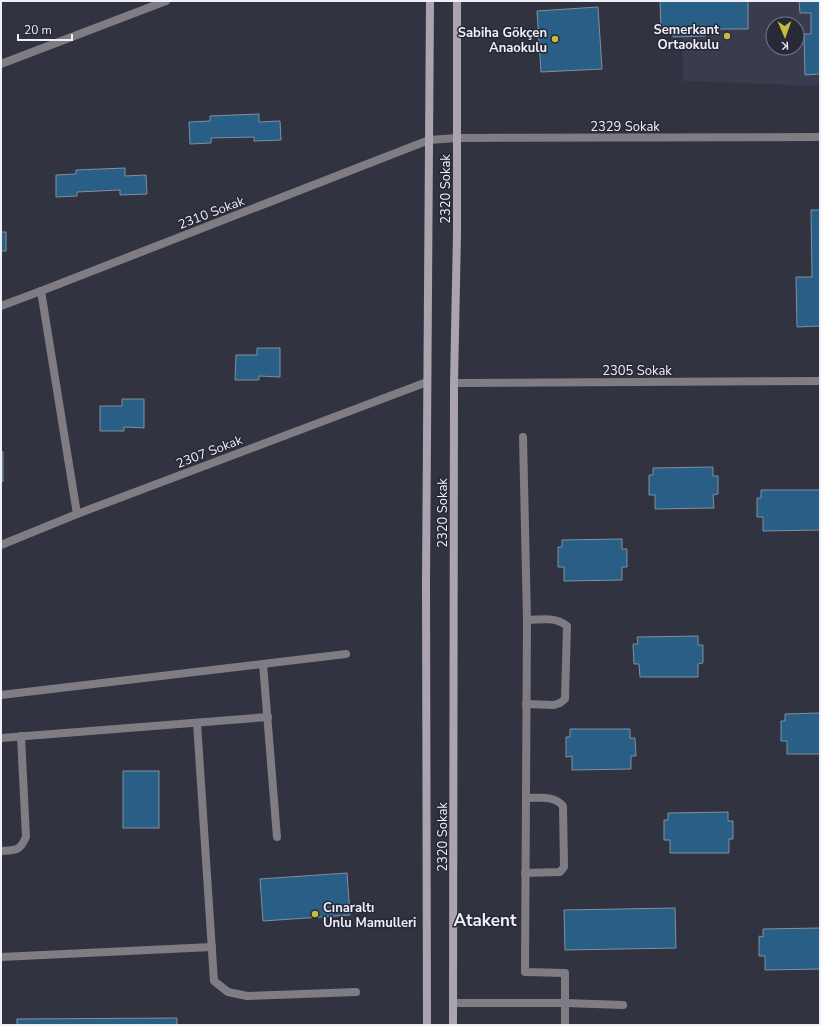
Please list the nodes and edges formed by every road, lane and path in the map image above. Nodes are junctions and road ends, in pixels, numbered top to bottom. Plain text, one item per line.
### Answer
1 (166, 1) edge
2 (430, 1) edge
3 (457, 1) edge
4 (1, 64) edge
5 (820, 137) edge
6 (457, 138) junction
7 (429, 140) junction
8 (40, 291) junction
9 (1, 306) edge
10 (820, 381) edge
11 (427, 382) junction
12 (454, 383) junction
13 (523, 437) dead end
14 (77, 514) junction
15 (1, 545) edge
16 (527, 620) junction
17 (346, 654) dead end
18 (264, 664) junction
19 (1, 695) edge
20 (526, 704) junction
21 (268, 717) junction
22 (197, 723) junction
23 (21, 736) junction
24 (1, 738) edge
25 (526, 798) junction
26 (277, 837) dead end
27 (1, 851) edge
28 (525, 873) junction
29 (212, 946) junction
30 (1, 957) edge
31 (356, 992) dead end
32 (453, 1003) junction
33 (565, 1003) junction
34 (623, 1004) dead end
35 (427, 1025) edge
36 (453, 1025) edge
37 (564, 1025) edge

1 - 4 street
2 - 7 street, 2320 Sokak
3 - 6 street, 2320 Sokak
5 - 6 street, 2329 Sokak
6 - 7 street, 2329 Sokak
6 - 12 street, 2320 Sokak
7 - 8 street, 2310 Sokak
7 - 11 street, 2320 Sokak
8 - 9 street, 2310 Sokak
8 - 14 street
10 - 12 street, 2305 Sokak
11 - 14 street, 2307 Sokak
11 - 35 street, 2320 Sokak
12 - 32 street, 2320 Sokak
13 - 16 street
14 - 15 street, 2307 Sokak
16 - 20 street
16 - 20 street
17 - 18 street
18 - 19 street
18 - 21 street
20 - 25 street
21 - 22 street
21 - 26 street
22 - 23 street
22 - 29 street
23 - 24 street
23 - 27 street
25 - 28 street
25 - 28 street
28 - 33 street
29 - 30 street
29 - 31 street
32 - 33 street
32 - 36 street, 2320 Sokak
33 - 34 street
33 - 37 street

